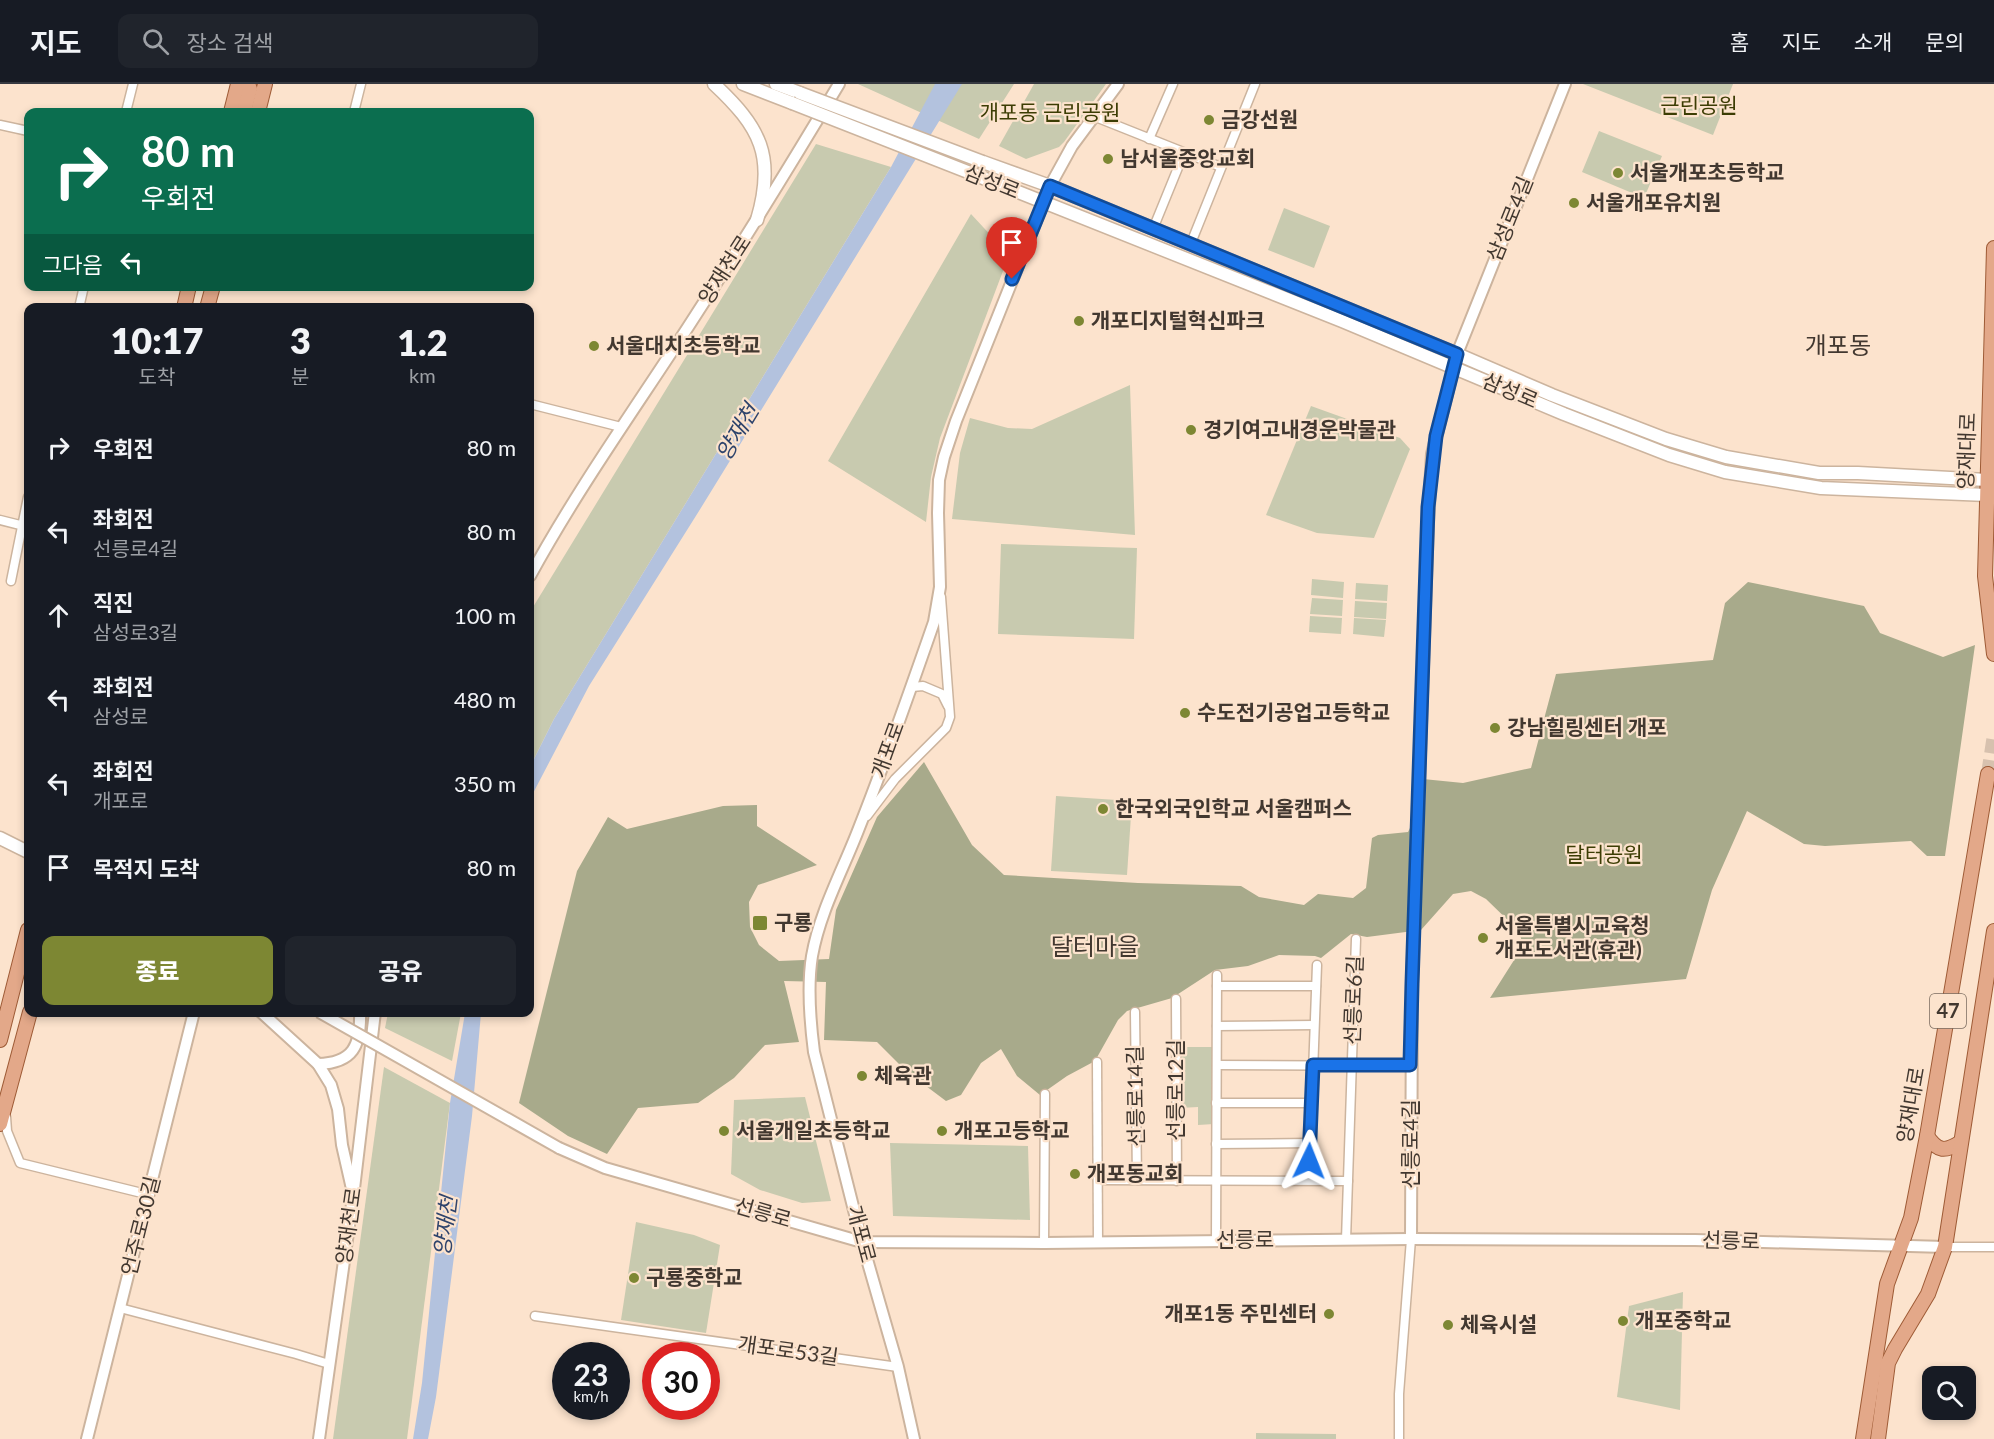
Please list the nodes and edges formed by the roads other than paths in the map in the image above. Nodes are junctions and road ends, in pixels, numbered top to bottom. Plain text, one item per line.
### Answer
1 (133, 84) edge
2 (238, 84) edge
3 (248, 84) edge
4 (265, 84) edge
5 (361, 84) edge
6 (714, 84) edge
7 (743, 84) edge
8 (776, 84) edge
9 (839, 84) edge
10 (1118, 84) edge
11 (1173, 84) edge
12 (1255, 84) edge
13 (1564, 84) edge
14 (796, 98) junction
15 (127, 108) edge
16 (232, 108) edge
17 (245, 108) edge
18 (259, 108) edge
19 (355, 108) edge
20 (1093, 116) junction
21 (0, 125) edge
22 (24, 130) edge
23 (1149, 139) junction
24 (1184, 153) junction
25 (1221, 167) junction
26 (1050, 186) junction
27 (1043, 202) junction
28 (757, 220) junction
29 (1153, 229) junction
30 (1191, 243) junction
31 (1994, 248) edge
32 (1457, 354) junction
33 (1454, 368) junction
34 (534, 405) edge
35 (621, 427) junction
36 (1990, 487) edge
37 (0, 520) edge
38 (24, 526) edge
39 (24, 530) edge
40 (534, 568) edge
41 (10, 581) dead end
42 (940, 587) junction
43 (1994, 654) edge
44 (912, 687) junction
45 (949, 709) junction
46 (1988, 774) dead end
47 (860, 827) junction
48 (0, 838) edge
49 (24, 850) edge
50 (1994, 931) edge
51 (1356, 939) dead end
52 (24, 946) edge
53 (1317, 965) dead end
54 (1217, 975) dead end
55 (1217, 986) junction
56 (1316, 986) junction
57 (1176, 999) dead end
58 (1135, 1012) dead end
59 (29, 1017) edge
60 (193, 1017) edge
61 (266, 1017) edge
62 (328, 1017) edge
63 (359, 1017) edge
64 (374, 1017) edge
65 (1314, 1025) junction
66 (1217, 1026) junction
67 (0, 1040) edge
68 (1097, 1062) dead end
69 (318, 1064) junction
70 (1216, 1065) junction
71 (1313, 1065) junction
72 (1352, 1065) junction
73 (1410, 1065) junction
74 (1045, 1094) dead end
75 (1216, 1103) junction
76 (1311, 1103) junction
77 (5, 1104) junction
78 (0, 1124) edge
79 (1927, 1136) junction
80 (1961, 1142) junction
81 (1310, 1143) junction
82 (1216, 1144) junction
83 (1098, 1180) junction
84 (1137, 1180) junction
85 (1177, 1180) junction
86 (1309, 1180) junction
87 (1216, 1181) junction
88 (1348, 1181) junction
89 (150, 1195) junction
90 (353, 1197) junction
91 (1411, 1239) junction
92 (1216, 1240) junction
93 (1346, 1240) junction
94 (862, 1242) junction
95 (1044, 1243) junction
96 (1098, 1243) junction
97 (1900, 1246) junction
98 (1945, 1247) junction
99 (1994, 1247) edge
100 (120, 1308) junction
101 (535, 1316) dead end
102 (329, 1365) junction
103 (898, 1367) junction
104 (87, 1439) edge
105 (319, 1439) edge
106 (915, 1439) edge
107 (1399, 1439) edge
108 (1863, 1439) edge
109 (1878, 1439) edge

1 - 15 street
2 - 16 main road
3 - 17 main road
4 - 18 main road
5 - 19 street
6 - 28 main road
7 - 14 main road, 삼성로
8 - 14 main road, 삼성로
9 - 28 street, 양재천로
10 - 20 street, 개포로
11 - 23 street
12 - 25 street
13 - 32 street, 삼성로4길
14 - 26 main road, 삼성로, bridge
14 - 27 main road, 삼성로, bridge
20 - 23 street
20 - 26 street, 개포로
21 - 22 street
23 - 24 street
24 - 25 street
24 - 29 street
25 - 30 street
26 - 27 street, 개포로
26 - 29 main road, 삼성로
27 - 33 main road, 삼성로
27 - 42 street, 개포로
28 - 35 street, 양재천로
29 - 30 main road, 삼성로
30 - 32 main road, 삼성로
31 - 36 main road, 양재대로
32 - 33 street, 삼성로4길
32 - 36 main road, 삼성로
33 - 36 main road, 삼성로
33 - 73 street, 선릉로4길
34 - 35 street
35 - 40 street, 양재천로
36 - 43 main road, 양재대로
37 - 38 street
39 - 41 street
42 - 44 street, 개포로
42 - 45 street
44 - 45 street
44 - 47 street, 개포로
45 - 47 street
46 - 79 main road, 양재대로 / 47
47 - 94 street, 개포로
48 - 49 main road
50 - 80 main road, 47
51 - 72 street, 선릉로6길
52 - 67 main road
53 - 56 street
54 - 55 street
55 - 56 street
55 - 66 street
56 - 65 street
57 - 85 street, 선릉로12길
58 - 84 street, 선릉로14길
59 - 77 main road
60 - 89 street, 언주로30길
61 - 69 street
62 - 94 street, 선릉로, bridge
63 - 69 street
64 - 90 street, 양재천로
65 - 66 street
65 - 71 street
66 - 70 street
68 - 83 street
69 - 90 street
70 - 71 street
70 - 75 street
71 - 72 street
71 - 76 street
72 - 73 street
72 - 88 street, 선릉로6길
73 - 91 street, 선릉로4길
74 - 95 street
75 - 76 street
75 - 82 street
76 - 81 street
77 - 78 main road
77 - 89 street
79 - 80 main road
79 - 97 main road, 양재대로 / 47
80 - 98 main road, 47
81 - 82 street
81 - 86 street
82 - 87 street
83 - 84 street
83 - 96 street
84 - 85 street
85 - 87 street
86 - 87 street
86 - 88 street
87 - 92 street
88 - 93 street, 선릉로6길
89 - 100 street, 언주로30길
90 - 102 street, 양재천로
91 - 93 street, 선릉로
91 - 97 street, 선릉로
91 - 107 street
92 - 93 street, 선릉로
92 - 96 street, 선릉로
94 - 95 street, 선릉로
94 - 103 street, 개포로
95 - 96 street, 선릉로
97 - 98 street, 선릉로
97 - 108 main road, 양재대로 / 47
98 - 99 street
98 - 109 main road, 47
100 - 102 street
100 - 104 street, 언주로30길
101 - 103 street, 개포로53길
102 - 105 street, 양재천로
103 - 106 street, 개포로

